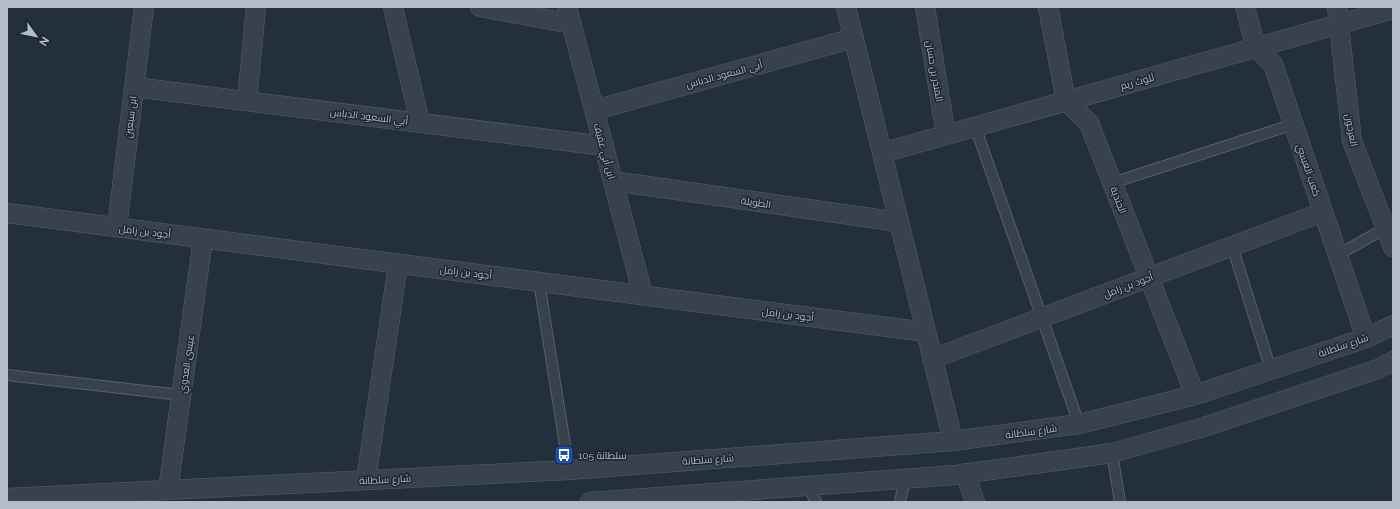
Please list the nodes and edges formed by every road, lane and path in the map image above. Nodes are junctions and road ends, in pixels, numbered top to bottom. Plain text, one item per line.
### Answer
1 (144, 7) edge
2 (256, 7) edge
3 (393, 7) edge
4 (480, 7) edge
5 (846, 7) edge
6 (925, 7) edge
7 (1048, 7) edge
8 (1244, 7) edge
9 (1393, 9) edge
10 (570, 15) edge
11 (1338, 16) edge
12 (854, 38) junction
13 (1256, 48) junction
14 (134, 87) junction
15 (247, 101) junction
16 (1066, 101) junction
17 (595, 110) junction
18 (420, 123) junction
19 (1294, 124) junction
20 (975, 126) junction
21 (946, 135) junction
22 (604, 146) junction
23 (882, 153) junction
24 (613, 181) junction
25 (1112, 183) junction
26 (1324, 212) junction
27 (7, 213) edge
28 (899, 222) junction
29 (1389, 226) edge
30 (118, 227) junction
31 (203, 239) junction
32 (1232, 246) junction
33 (1393, 247) edge
34 (1338, 255) junction
35 (398, 264) junction
36 (1149, 278) junction
37 (539, 282) junction
38 (643, 295) junction
39 (1042, 318) junction
40 (1393, 325) edge
41 (926, 332) junction
42 (1366, 338) junction
43 (932, 359) junction
44 (1393, 361) edge
45 (1271, 370) junction
46 (7, 375) edge
47 (181, 395) junction
48 (1194, 395) junction
49 (1079, 424) junction
50 (952, 441) junction
51 (1112, 453) junction
52 (569, 470) junction
53 (966, 473) junction
54 (905, 479) junction
55 (366, 480) junction
56 (168, 490) junction
57 (812, 494) edge
58 (7, 498) edge
59 (590, 502) edge
60 (900, 502) edge
61 (975, 502) edge
62 (1120, 502) edge

1 - 14 street, ابن سبعين
2 - 15 street
3 - 18 street
4 - 10 street
5 - 12 street
6 - 21 street, المنذر بن حسان
7 - 16 street
8 - 13 street
9 - 11 street, ثلوث ريم
10 - 17 street, ابن أبي عفيف
11 - 13 street, ثلوث ريم
11 - 29 street, العرجون
12 - 17 street, أبي السعود الدباس
12 - 23 street
13 - 16 street, ثلوث ريم
13 - 19 street, كعب العبسي
14 - 15 street, أبي السعود الدباس
14 - 30 street, ابن سبعين
15 - 18 street, أبي السعود الدباس
16 - 20 street, ثلوث ريم
16 - 25 street, الجندية
17 - 22 street, ابن أبي عفيف
18 - 22 street, أبي السعود الدباس
19 - 25 lane
19 - 26 street, كعب العبسي
20 - 21 street, ثلوث ريم
20 - 39 lane
21 - 23 street, ثلوث ريم
22 - 24 street, ابن أبي عفيف
23 - 28 street
24 - 28 street, الطويلة
24 - 38 street, ابن أبي عفيف
25 - 36 street, الجندية
26 - 32 street, أجود بن زامل
26 - 34 street, كعب العبسي
27 - 30 street, أجود بن زامل
28 - 41 street
29 - 33 street, العرجون
29 - 34 lane
30 - 31 street, أجود بن زامل
31 - 35 street, أجود بن زامل
31 - 47 street, عيسى العدوي
32 - 36 street, أجود بن زامل
32 - 45 lane
34 - 42 street, كعب العبسي
35 - 37 street, أجود بن زامل
35 - 55 street
36 - 39 street, أجود بن زامل
36 - 48 street, الجندية
37 - 38 street, أجود بن زامل
37 - 52 lane
38 - 41 street, أجود بن زامل
39 - 43 street, أجود بن زامل
39 - 49 lane
40 - 42 street, شارع سلطانة
41 - 43 street
42 - 45 street, شارع سلطانة
43 - 50 street
44 - 51 street
45 - 48 street, شارع سلطانة
46 - 47 lane
47 - 56 street, عيسى العدوي
48 - 49 street, شارع سلطانة
49 - 50 street, شارع سلطانة
50 - 52 street, شارع سلطانة
51 - 53 street
51 - 62 lane
52 - 55 street, شارع سلطانة
53 - 54 street
53 - 61 street
54 - 57 street
54 - 60 lane
55 - 56 street, شارع سلطانة
56 - 58 street, شارع سلطانة
57 - 59 street

